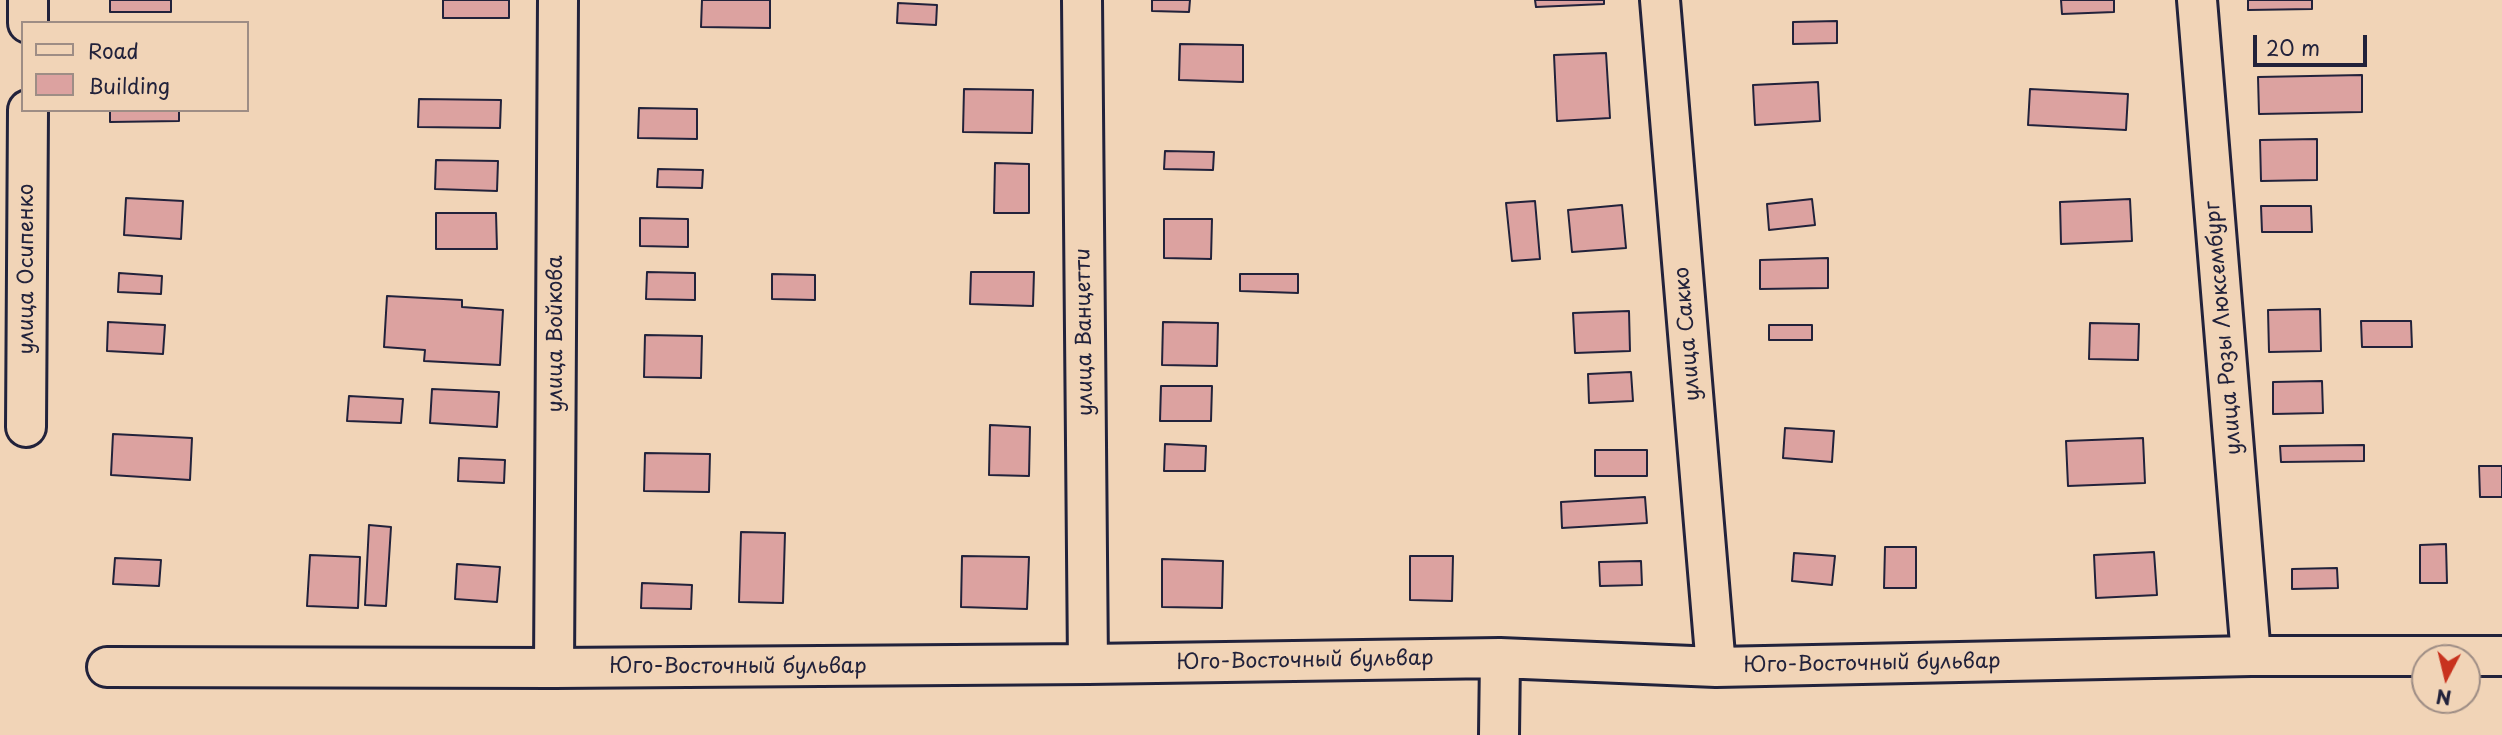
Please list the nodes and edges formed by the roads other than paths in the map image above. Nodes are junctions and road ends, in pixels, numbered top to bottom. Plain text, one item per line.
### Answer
1 (28, 0) edge
2 (558, 0) edge
3 (1082, 0) edge
4 (1660, 0) edge
5 (2197, 0) edge
6 (28, 21) edge
7 (28, 112) edge
8 (26, 427) dead end
9 (2250, 656) junction
10 (2502, 656) edge
11 (1500, 658) junction
12 (1088, 664) junction
13 (107, 667) dead end
14 (1716, 667) junction
15 (554, 668) junction
16 (1499, 735) edge

1 - 6 street
2 - 15 street, улица Войкова
3 - 12 street, улица Ванцетти
4 - 14 street, улица Сакко
5 - 9 street, улица Розы Люксембург
7 - 8 street, улица Осипенко
9 - 10 street, Юго-Восточный бульвар
9 - 14 street, Юго-Восточный бульвар
11 - 12 street, Юго-Восточный бульвар
11 - 14 street, Юго-Восточный бульвар
11 - 16 street
12 - 15 street, Юго-Восточный бульвар
13 - 15 street, Юго-Восточный бульвар

